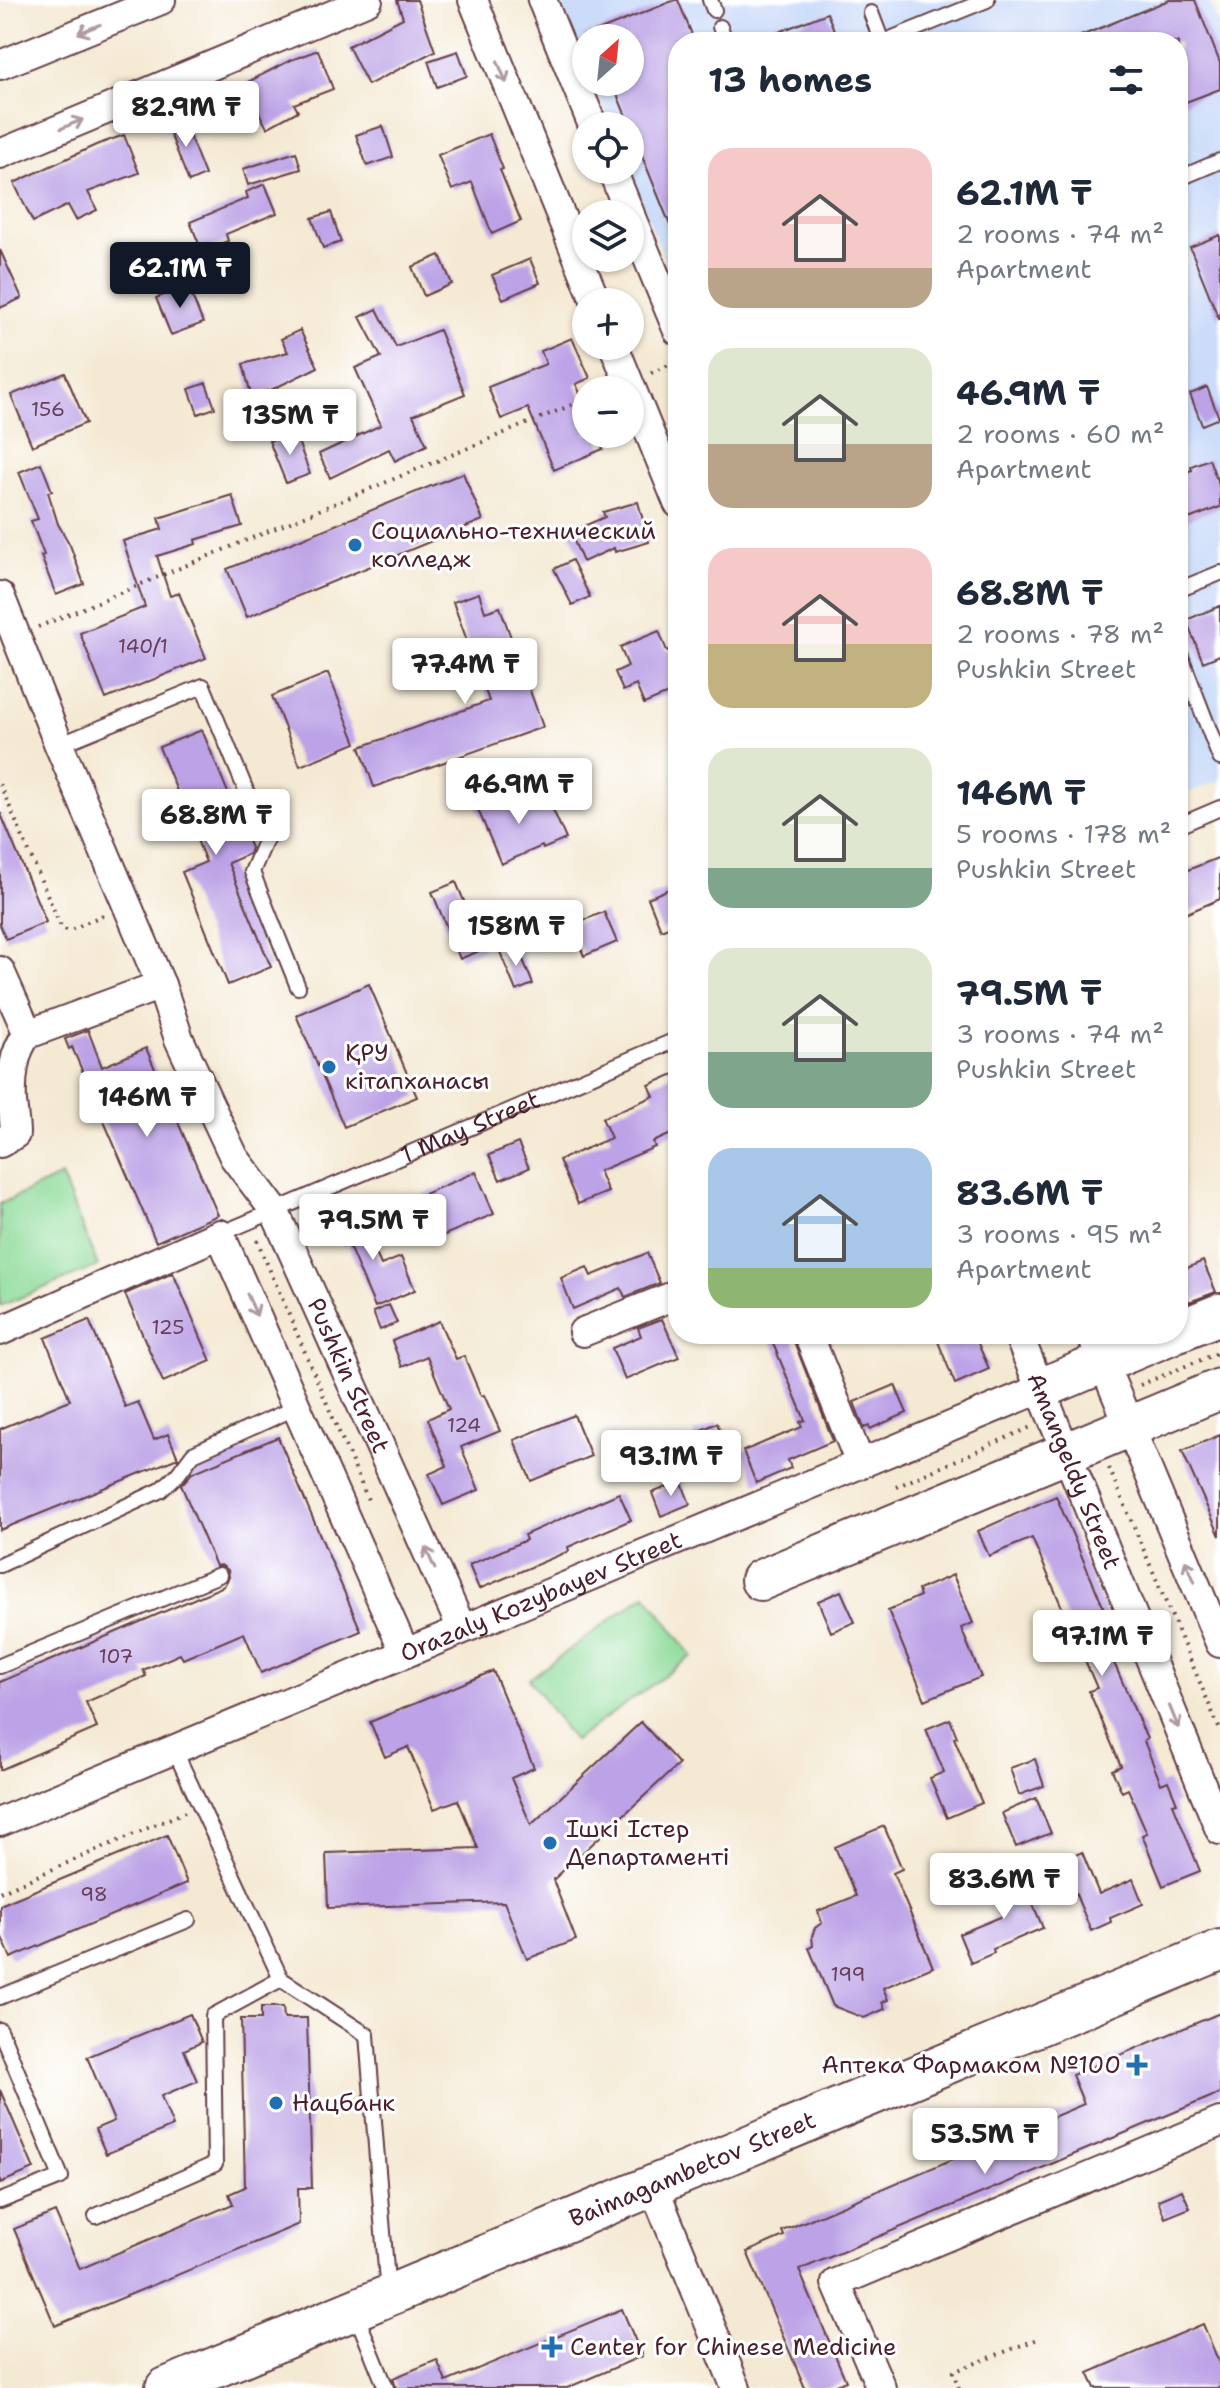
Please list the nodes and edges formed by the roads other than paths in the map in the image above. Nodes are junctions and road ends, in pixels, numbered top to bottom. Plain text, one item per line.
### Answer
1 (161, 0) edge
2 (368, 0) edge
3 (473, 0) edge
4 (542, 0) edge
5 (987, 0) edge
6 (871, 13) dead end
7 (720, 27) dead end
8 (722, 32) edge
9 (879, 32) edge
10 (908, 32) edge
11 (0, 65) edge
12 (587, 112) edge
13 (0, 154) edge
14 (1220, 161) edge
15 (1188, 175) edge
16 (644, 248) edge
17 (590, 288) edge
18 (668, 307) edge
19 (620, 360) edge
20 (668, 478) edge
21 (1220, 573) edge
22 (1188, 586) edge
23 (0, 596) edge
24 (1188, 675) edge
25 (59, 745) junction
26 (1220, 758) edge
27 (1220, 808) edge
28 (1188, 822) edge
29 (0, 971) edge
30 (161, 985) junction
31 (298, 987) dead end
32 (28, 1034) junction
33 (668, 1043) edge
34 (0, 1143) edge
35 (274, 1210) junction
36 (220, 1234) junction
37 (668, 1298) edge
38 (1220, 1314) edge
39 (1188, 1327) edge
40 (0, 1331) edge
41 (583, 1332) dead end
42 (812, 1344) edge
43 (1022, 1344) edge
44 (1161, 1344) edge
45 (1040, 1389) junction
46 (1220, 1389) edge
47 (1100, 1402) edge
48 (297, 1407) junction
49 (860, 1463) junction
50 (0, 1565) edge
51 (219, 1575) dead end
52 (761, 1580) dead end
53 (462, 1629) junction
54 (1220, 1643) edge
55 (405, 1653) junction
56 (0, 1666) edge
57 (174, 1749) junction
58 (0, 1822) edge
59 (1220, 1830) edge
60 (188, 1920) dead end
61 (1220, 1950) edge
62 (281, 1979) junction
63 (0, 1997) edge
64 (0, 2030) edge
65 (1220, 2122) edge
66 (653, 2186) junction
67 (0, 2201) edge
68 (96, 2216) dead end
69 (371, 2302) junction
70 (166, 2388) edge
71 (386, 2388) edge
72 (736, 2388) edge
73 (881, 2388) edge

1 -> 11 street
13 -> 2 street
3 -> 17 street
4 - 12 street
5 - 10 lane
6 - 9 lane
7 - 8 lane
14 - 15 lane
16 - 18 street
19 - 20 street
21 - 22 lane
23 - 25 street, Pushkin Street
24 - 26 lane
25 - 30 street, Pushkin Street
25 - 31 lane
27 - 28 lane
29 - 32 street
30 - 32 street
30 - 35 street, Pushkin Street
32 - 34 street
33 - 35 lane, 1 May Street
35 - 36 lane, 1 May Street
53 -> 35 street, Pushkin Street
36 - 40 street, 1 May Street
36 -> 48 street
37 - 41 street
38 - 39 main road
42 - 49 street
43 - 45 street, Amangeldy Street
44 - 47 main road, Orazaly Kozybayev Street
45 - 47 main road, Orazaly Kozybayev Street
45 - 47 street, Amangeldy Street
45 - 49 street, Orazaly Kozybayev Street
46 - 47 main road, Orazaly Kozybayev Street
47 - 52 main road, Orazaly Kozybayev Street
54 -> 47 street, Amangeldy Street
47 -> 59 street, Amangeldy Street
48 - 50 lane
48 - 55 street
49 - 53 street, Orazaly Kozybayev Street
51 - 56 lane
53 - 55 street, Orazaly Kozybayev Street
55 - 57 street, Orazaly Kozybayev Street
57 - 58 street, Orazaly Kozybayev Street
57 - 62 lane
60 - 63 lane
61 - 66 main road, Baimagambetov Street
62 - 68 lane
62 - 69 lane
64 - 67 lane
65 - 73 street
66 - 69 main road, Baimagambetov Street
66 - 72 street
69 - 70 main road, Baimagambetov Street
69 - 71 lane

